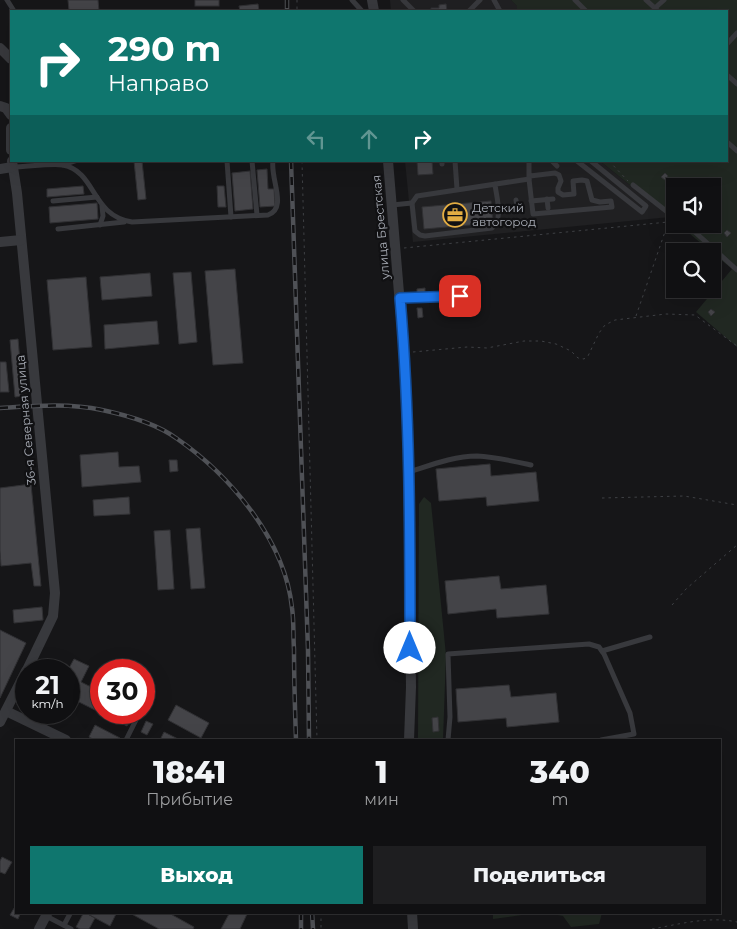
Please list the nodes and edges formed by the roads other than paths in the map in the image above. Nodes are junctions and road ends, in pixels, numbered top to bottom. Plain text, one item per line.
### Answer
1 (352, 0) edge
2 (403, 0) edge
3 (480, 0) edge
4 (575, 0) edge
5 (646, 0) edge
6 (664, 0) edge
7 (361, 10) edge
8 (413, 10) edge
9 (470, 10) edge
10 (585, 10) edge
11 (656, 10) edge
12 (737, 33) edge
13 (728, 43) edge
14 (0, 48) edge
15 (10, 58) edge
16 (0, 106) edge
17 (10, 114) edge
18 (72, 162) edge
19 (227, 162) edge
20 (252, 162) edge
21 (273, 162) edge
22 (388, 162) edge
23 (455, 162) edge
24 (529, 162) edge
25 (578, 162) edge
26 (592, 162) edge
27 (551, 163) edge
28 (12, 164) edge
29 (63, 165) junction
30 (557, 166) dead end
31 (0, 169) edge
32 (529, 178) junction
33 (495, 184) junction
34 (633, 185) road end
35 (457, 189) junction
36 (97, 197) junction
37 (516, 200) dead end
38 (53, 201) dead end
39 (532, 201) junction
40 (412, 203) junction
41 (102, 205) junction
42 (392, 205) junction
43 (548, 208) dead end
44 (498, 210) junction
45 (666, 211) edge
46 (257, 216) junction
47 (231, 217) junction
48 (132, 222) junction
49 (100, 225) junction
50 (58, 229) dead end
51 (696, 233) edge
52 (21, 240) junction
53 (0, 242) edge
54 (737, 270) edge
55 (460, 296) dead end
56 (400, 298) junction
57 (531, 465) dead end
58 (409, 472) junction
59 (650, 637) dead end
60 (602, 651) junction
61 (32, 659) edge
62 (15, 693) edge
63 (6, 711) junction
64 (0, 722) edge
65 (134, 724) edge
66 (64, 739) edge
67 (126, 739) edge
68 (409, 739) edge
69 (448, 739) edge
70 (606, 739) edge
71 (47, 914) edge
72 (70, 914) edge
73 (412, 914) edge
74 (64, 925) junction
75 (39, 929) edge
76 (71, 929) edge
77 (413, 929) edge

1 - 7 lane
2 - 8 lane
3 - 9 lane
4 - 10 lane
5 - 11 lane
6 - 11 lane
12 - 13 lane
14 - 15 street
16 - 17 street
18 - 29 lane
19 - 47 lane
20 - 46 lane
21 - 46 lane
22 - 42 street, улица Брестская
23 - 35 lane
24 - 32 lane
25 - 26 lane
27 - 30 lane
28 - 29 lane
28 - 31 street
28 - 52 street, 36-я Северная улица
29 - 36 lane
32 - 33 lane
32 - 39 lane
32 - 39 lane
33 - 35 lane
33 - 44 lane
34 - 45 lane
35 - 40 lane
36 - 38 lane
36 - 41 lane
37 - 44 lane
39 - 43 lane
40 - 42 lane
40 - 44 lane
41 - 48 lane
41 - 49 lane
42 - 56 street, улица Брестская
46 - 47 lane
47 - 48 lane
48 - 49 lane
49 - 50 lane
51 - 54 lane
52 - 53 street
52 - 61 street, 36-я Северная улица
55 - 56 lane
56 - 58 street, улица Брестская
57 - 58 lane
58 - 68 street, улица Брестская
59 - 60 lane
60 - 69 lane
60 - 70 lane
62 - 63 street, 36-я Северная улица
63 - 64 street, 36-я Северная улица
63 - 66 street
65 - 67 lane
71 - 74 lane
71 - 75 street
72 - 74 lane
73 - 77 street
74 - 76 lane

